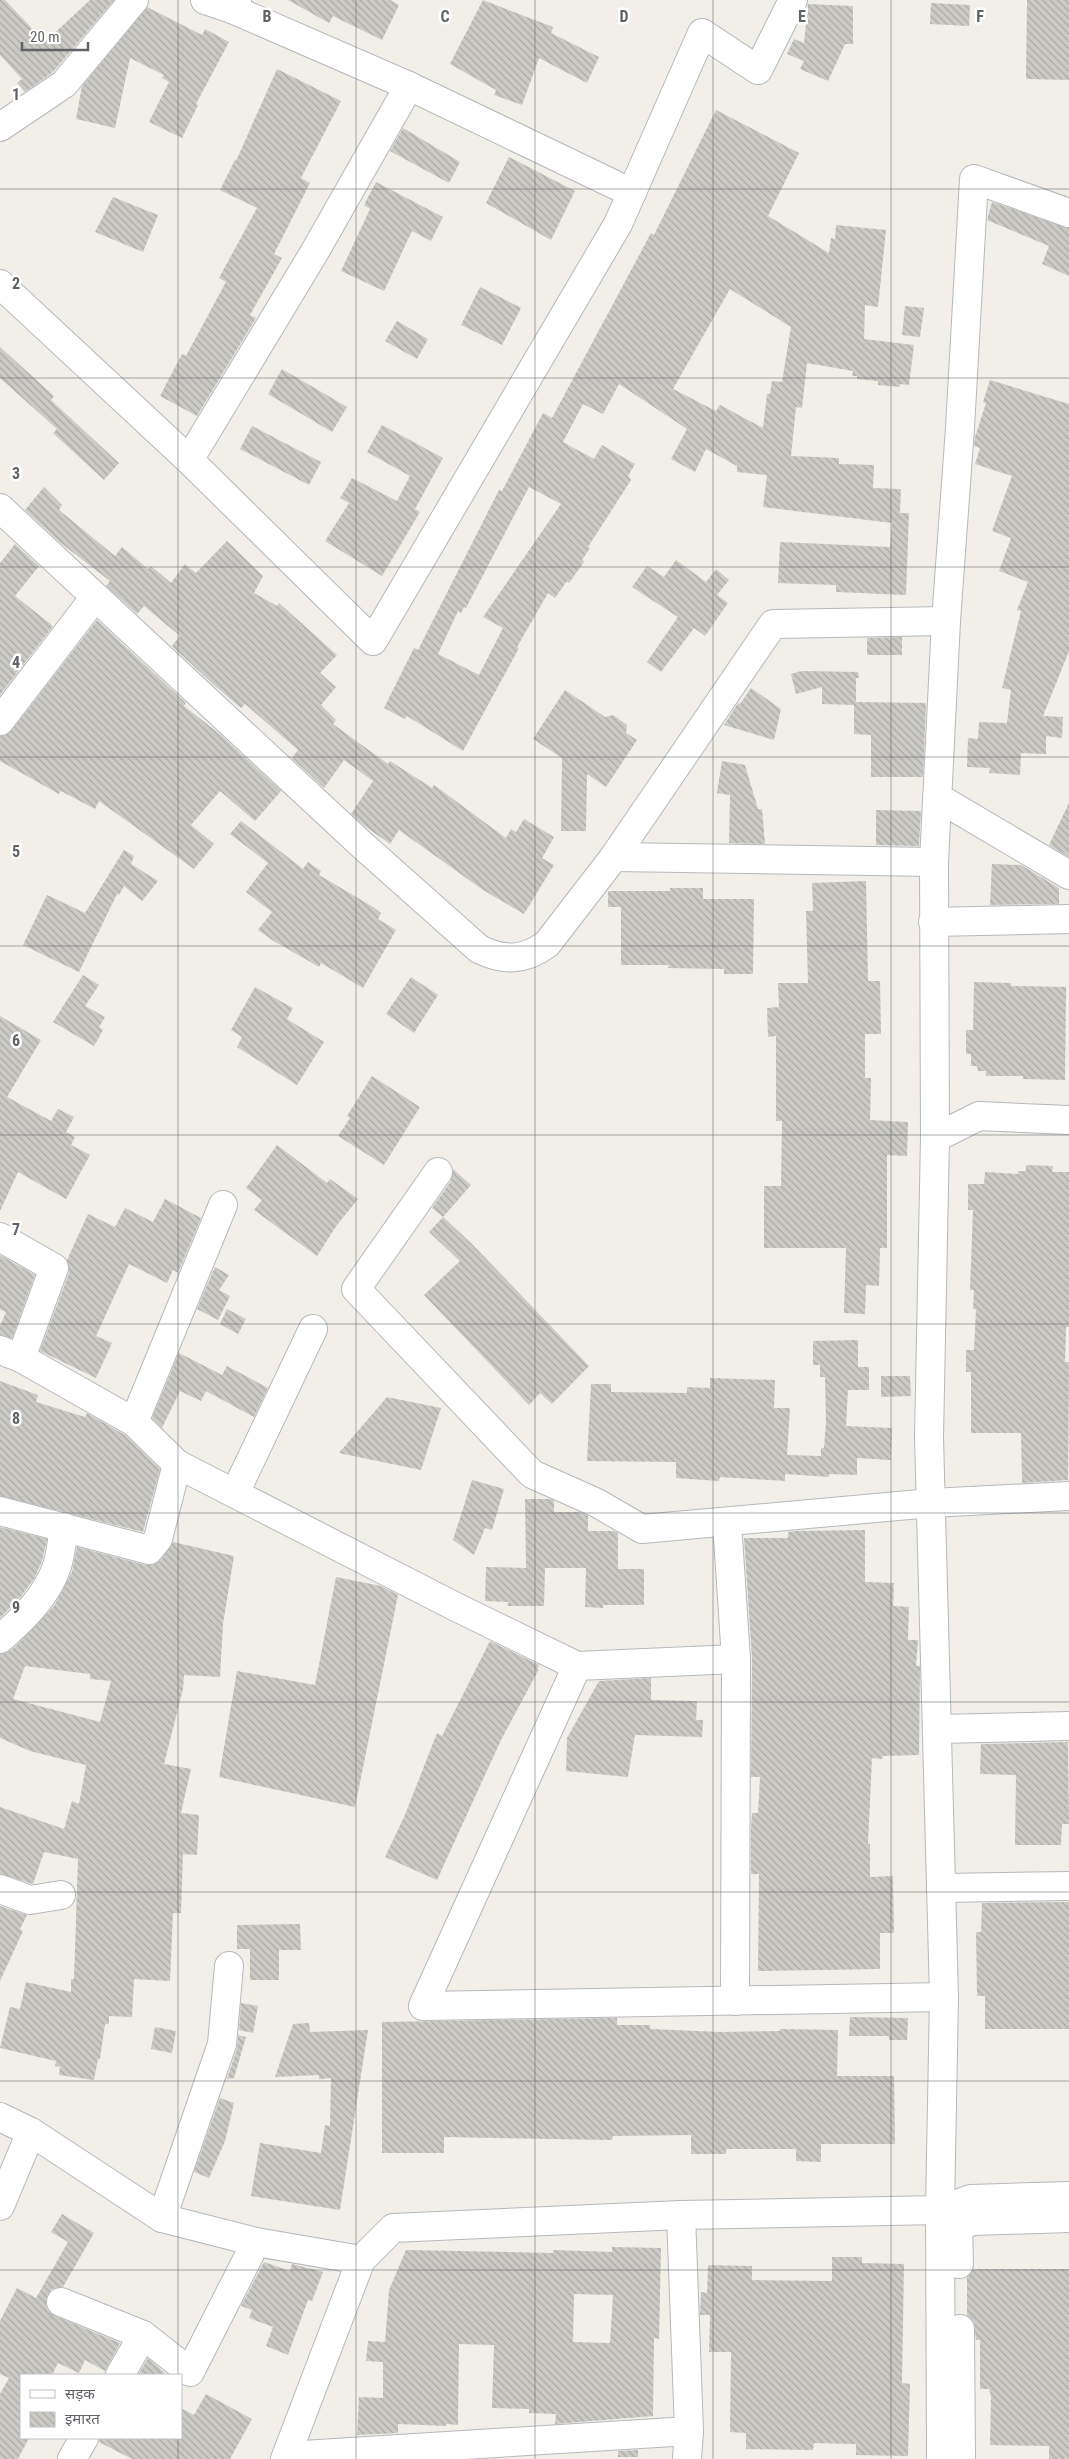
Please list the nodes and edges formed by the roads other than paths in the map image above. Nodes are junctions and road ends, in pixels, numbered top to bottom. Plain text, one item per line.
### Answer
1 (134, 0) edge
2 (205, 0) edge
3 (792, 0) edge
4 (235, 4) edge
5 (408, 86) junction
6 (0, 127) edge
7 (632, 193) junction
8 (1069, 213) edge
9 (0, 284) edge
10 (189, 460) junction
11 (0, 508) edge
12 (95, 597) junction
13 (946, 621) junction
14 (0, 721) edge
15 (937, 797) junction
16 (614, 857) junction
17 (934, 862) junction
18 (1069, 874) edge
19 (1069, 919) edge
20 (933, 922) junction
21 (1069, 1120) edge
22 (935, 1138) junction
23 (438, 1172) dead end
24 (223, 1205) dead end
25 (0, 1237) edge
26 (313, 1329) dead end
27 (10, 1354) edge
28 (134, 1422) junction
29 (177, 1464) junction
30 (235, 1493) junction
31 (1069, 1496) edge
32 (930, 1503) junction
33 (0, 1510) edge
34 (727, 1522) junction
35 (64, 1527) junction
36 (0, 1639) edge
37 (736, 1659) junction
38 (577, 1666) junction
39 (1069, 1726) edge
40 (937, 1729) junction
41 (1069, 1886) edge
42 (941, 1888) junction
43 (0, 1889) edge
44 (61, 1895) dead end
45 (229, 1966) dead end
46 (944, 1997) junction
47 (735, 2001) junction
48 (0, 2117) edge
49 (31, 2132) junction
50 (1069, 2196) edge
51 (0, 2206) edge
52 (940, 2210) junction
53 (680, 2215) junction
54 (162, 2218) junction
55 (1069, 2218) edge
56 (256, 2242) junction
57 (361, 2260) junction
58 (61, 2302) dead end
59 (143, 2335) junction
60 (121, 2374) edge
61 (689, 2431) junction
62 (83, 2439) edge
63 (286, 2458) edge
64 (72, 2459) edge
65 (687, 2459) edge
66 (941, 2459) edge
67 (961, 2459) edge

1 - 6 street
2 - 4 street
3 - 7 street
4 - 5 street
5 - 7 street
5 - 10 street
7 - 10 street
8 - 13 street
9 - 10 street
11 - 12 street
12 - 14 street
12 - 16 street
13 - 15 street
13 - 16 street
15 - 17 street
15 - 18 street
16 - 17 street
17 - 20 street
19 - 20 street
20 - 22 street
21 - 22 street
22 - 32 street
23 - 34 street
24 - 28 street
25 - 27 street
26 - 30 street
27 - 28 street
28 - 29 street
29 - 30 street
29 - 35 street
30 - 38 street
31 - 32 street
32 - 34 street
32 - 40 street
33 - 35 street
34 - 37 street
35 - 36 street
37 - 38 street
37 - 47 street
38 - 47 street
39 - 40 street
40 - 42 street
41 - 42 street
42 - 46 street
43 - 44 street
45 - 54 street
46 - 47 street
46 - 52 street
48 - 49 street
49 - 51 street
49 - 54 street
50 - 52 street
52 - 53 street
52 - 66 street
53 - 57 street
53 - 61 street
54 - 56 street
55 - 67 street
56 - 57 street
56 - 59 street
57 - 63 street
58 - 59 street
59 - 60 street
61 - 63 street
61 - 65 street
62 - 64 street

